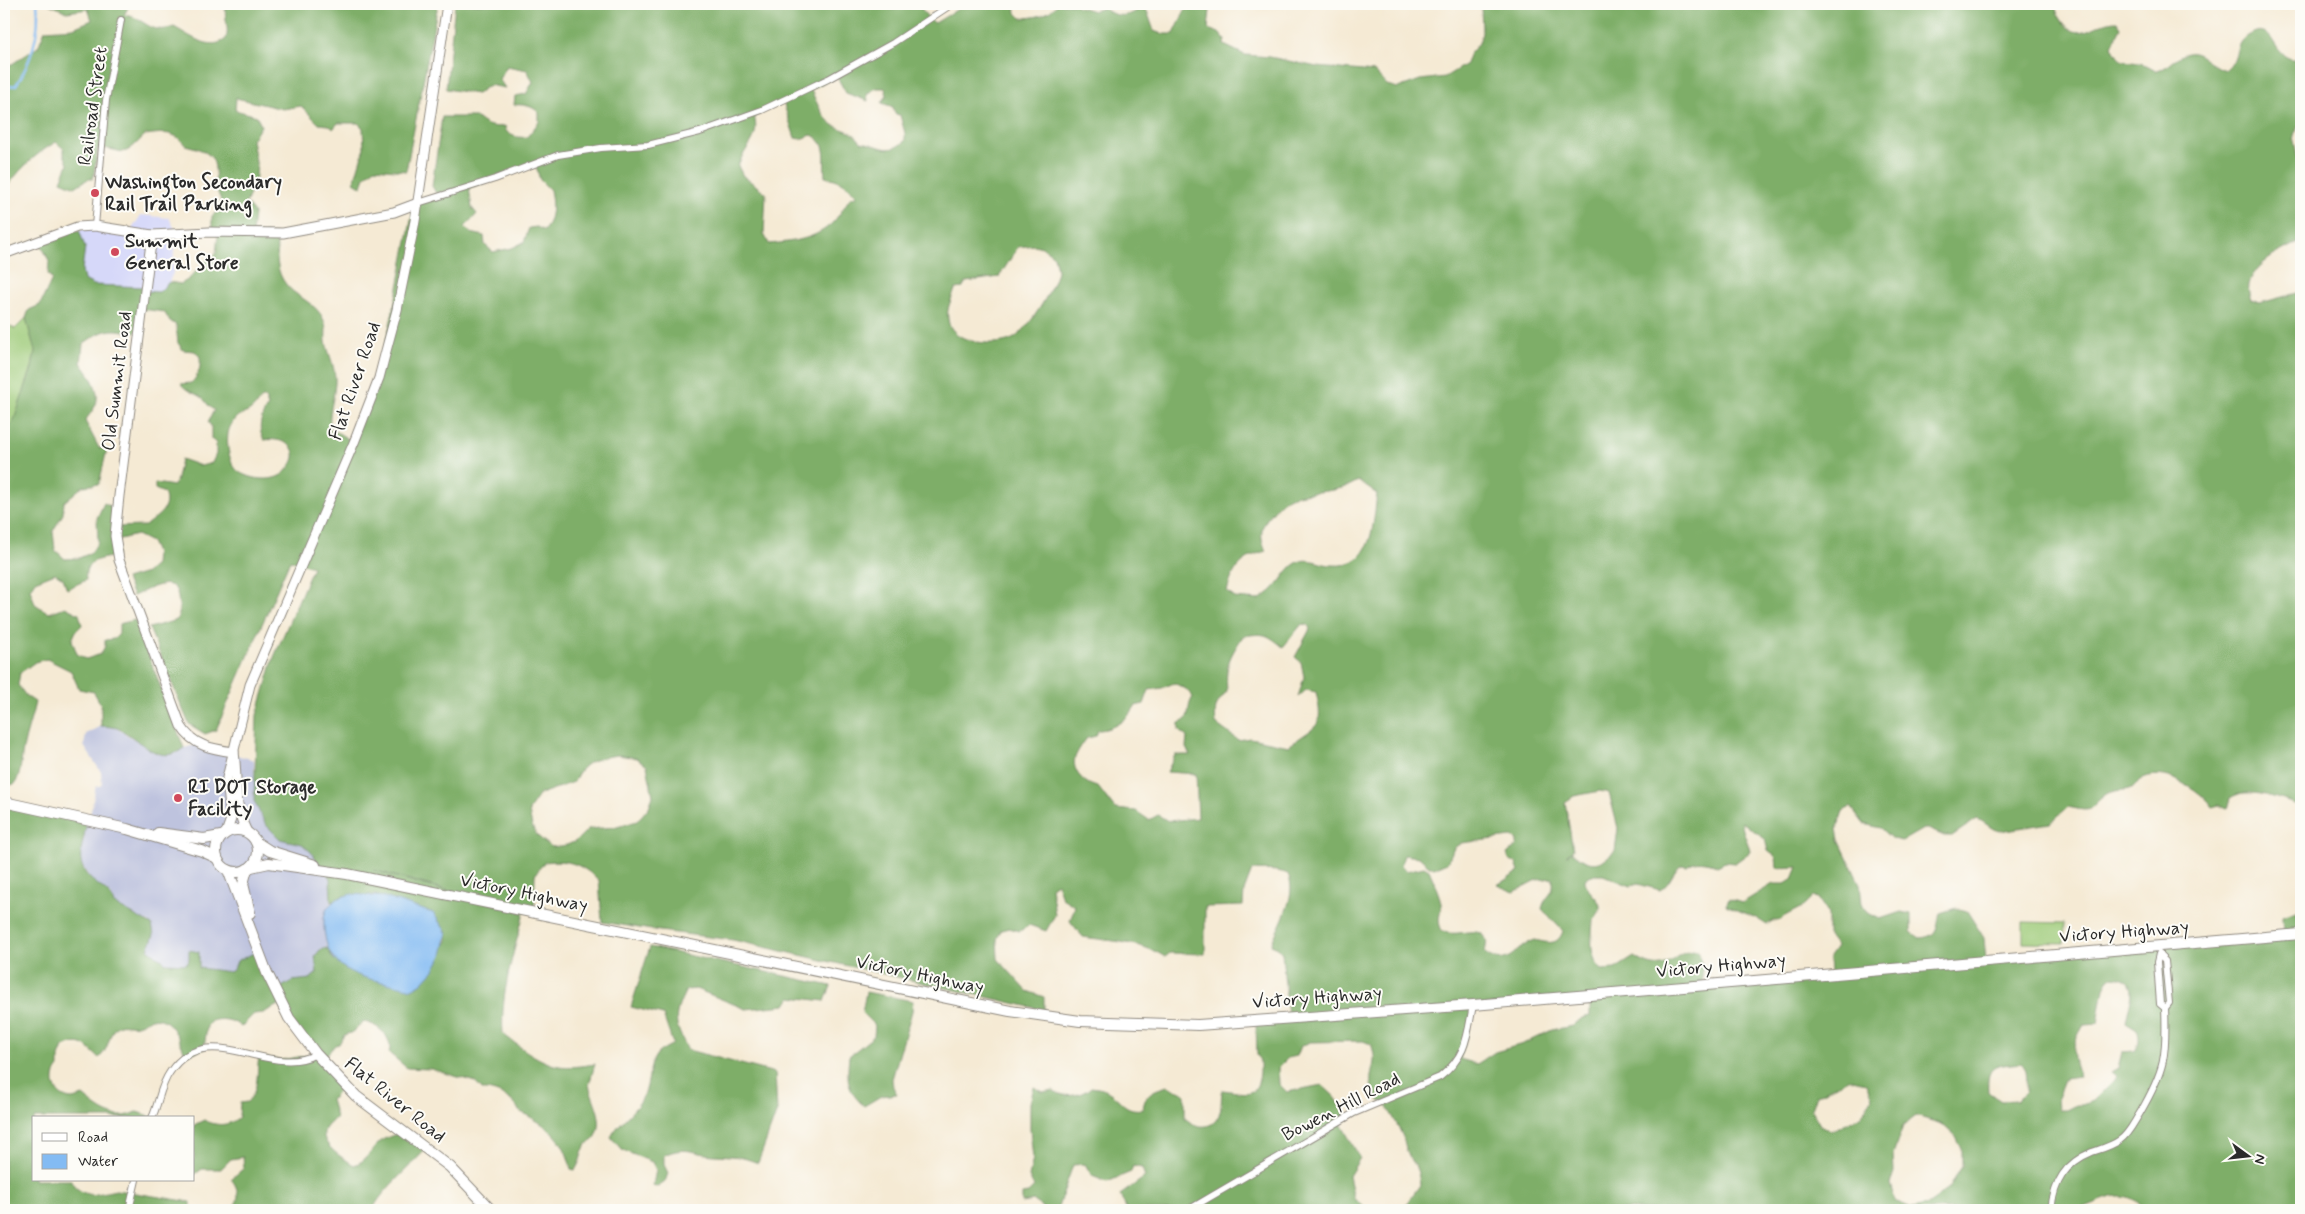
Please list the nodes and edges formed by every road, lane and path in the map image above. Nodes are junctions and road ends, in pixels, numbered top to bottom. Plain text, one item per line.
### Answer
1 (447, 4) edge
2 (952, 4) edge
3 (121, 20) dead end
4 (418, 203) junction
5 (95, 226) junction
6 (152, 235) junction
7 (4, 254) edge
8 (234, 752) junction
9 (4, 802) edge
10 (127, 829) junction
11 (247, 832) junction
12 (224, 835) junction
13 (256, 842) junction
14 (217, 858) junction
15 (249, 868) junction
16 (228, 870) junction
17 (347, 874) junction
18 (2301, 934) edge
19 (2159, 951) junction
20 (259, 956) junction
21 (1473, 1005) junction
22 (316, 1054) junction
23 (153, 1116) edge
24 (136, 1182) edge
25 (129, 1210) edge
26 (491, 1210) edge
27 (1188, 1210) edge
28 (2051, 1210) edge

1 - 4 street, Flat River Road
2 - 4 street
3 - 5 street, Railroad Street
4 - 6 street
4 - 8 street, Flat River Road
5 - 6 street
5 - 7 street
6 - 8 street, Old Summit Road
8 - 11 street, Flat River Road
8 - 12 street, Flat River Road
9 - 10 main road
10 - 12 main road
10 - 14 main road
11 - 12 main road
11 - 13 main road
12 - 14 main road
13 - 15 main road
13 - 17 main road, Victory Highway
14 - 16 main road
15 - 16 main road
15 - 17 main road, Victory Highway
15 - 20 main road, Flat River Road
16 - 20 main road, Flat River Road
17 - 21 main road, Victory Highway
18 - 19 main road, Victory Highway
19 - 21 main road, Victory Highway
19 - 28 street
20 - 22 main road, Flat River Road
21 - 27 street, Bowen Hill Road
22 - 23 street
22 - 26 main road, Flat River Road
24 - 25 street

